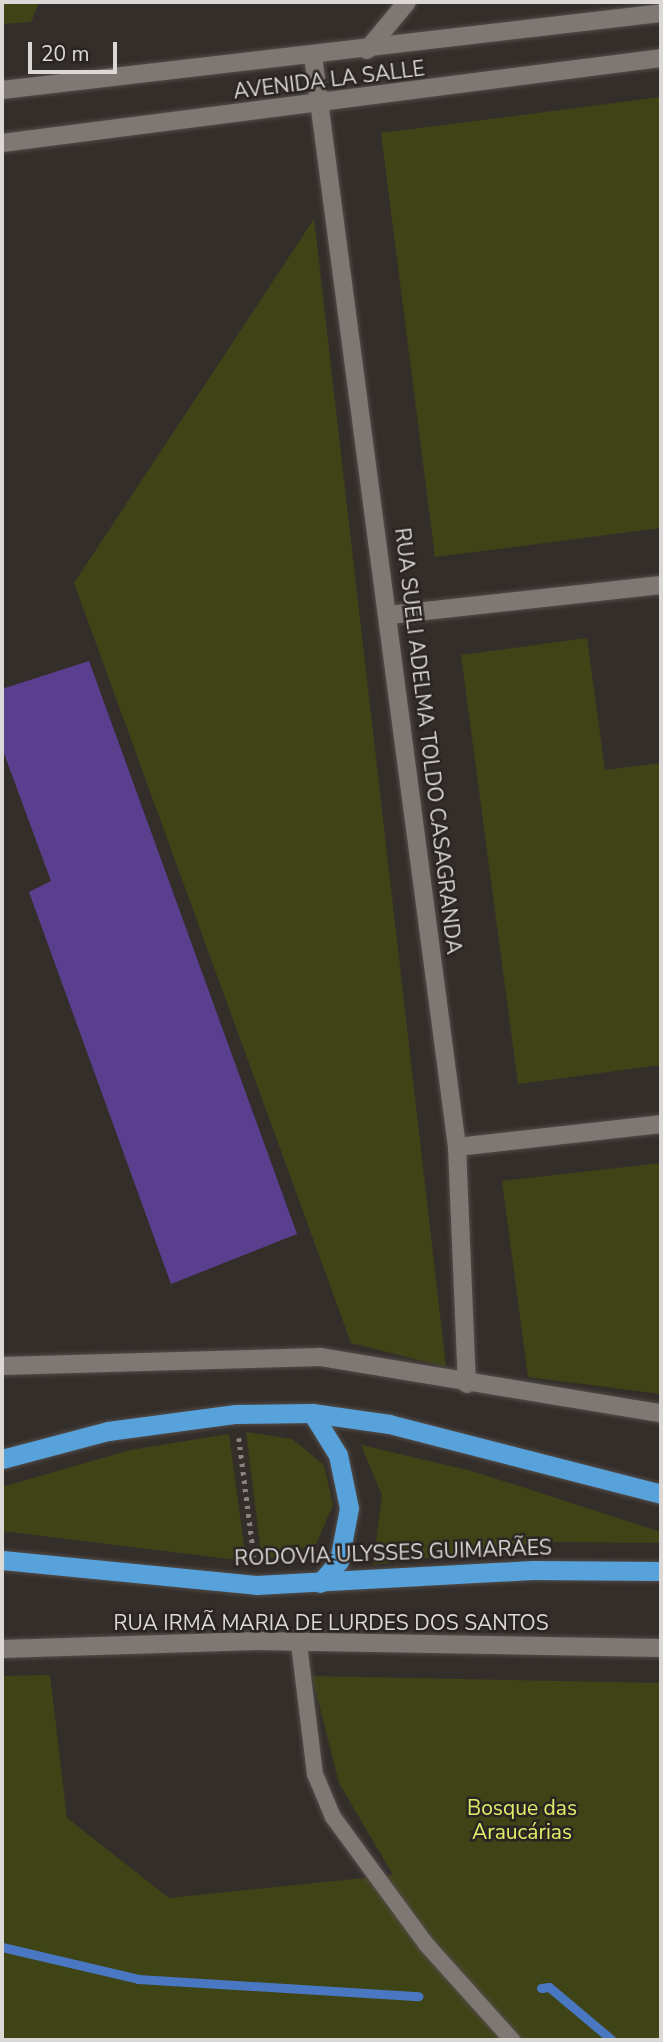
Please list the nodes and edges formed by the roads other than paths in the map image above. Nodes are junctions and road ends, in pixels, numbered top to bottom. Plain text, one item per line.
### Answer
1 (407, 2) edge
2 (661, 13) edge
3 (367, 50) junction
4 (313, 56) junction
5 (661, 58) edge
6 (2, 90) edge
7 (319, 106) junction
8 (2, 143) edge
9 (661, 585) edge
10 (390, 615) junction
11 (661, 1124) edge
12 (457, 1147) junction
13 (2, 1366) edge
14 (467, 1384) junction
15 (312, 1413) junction
16 (661, 1413) edge
17 (2, 1459) edge
18 (661, 1494) edge
19 (2, 1560) edge
20 (661, 1571) edge
21 (320, 1583) junction
22 (299, 1644) junction
23 (661, 1648) edge
24 (2, 1649) edge
25 (512, 2040) edge

1 - 3 street
2 - 3 street, AVENIDA LA SALLE
3 - 4 street, AVENIDA LA SALLE
4 - 6 street, AVENIDA LA SALLE
4 - 7 street, RUA SUELI ADELMA TOLDO CASAGRANDA
5 - 7 street, AVENIDA LA SALLE
7 - 8 street, AVENIDA LA SALLE
7 - 10 street, RUA SUELI ADELMA TOLDO CASAGRANDA
9 - 10 street
10 - 12 street, RUA SUELI ADELMA TOLDO CASAGRANDA
11 - 12 street
12 - 14 street, RUA SUELI ADELMA TOLDO CASAGRANDA
13 - 14 street
14 - 16 street
15 - 17 highway
15 - 18 highway
15 - 21 highway
19 - 21 highway, RODOVIA ULYSSES GUIMARÃES
20 - 21 highway, RODOVIA ULYSSES GUIMARÃES
22 - 23 street, RUA IRMÃ MARIA DE LURDES DOS SANTOS
22 - 24 street, RUA IRMÃ MARIA DE LURDES DOS SANTOS
22 - 25 lane

